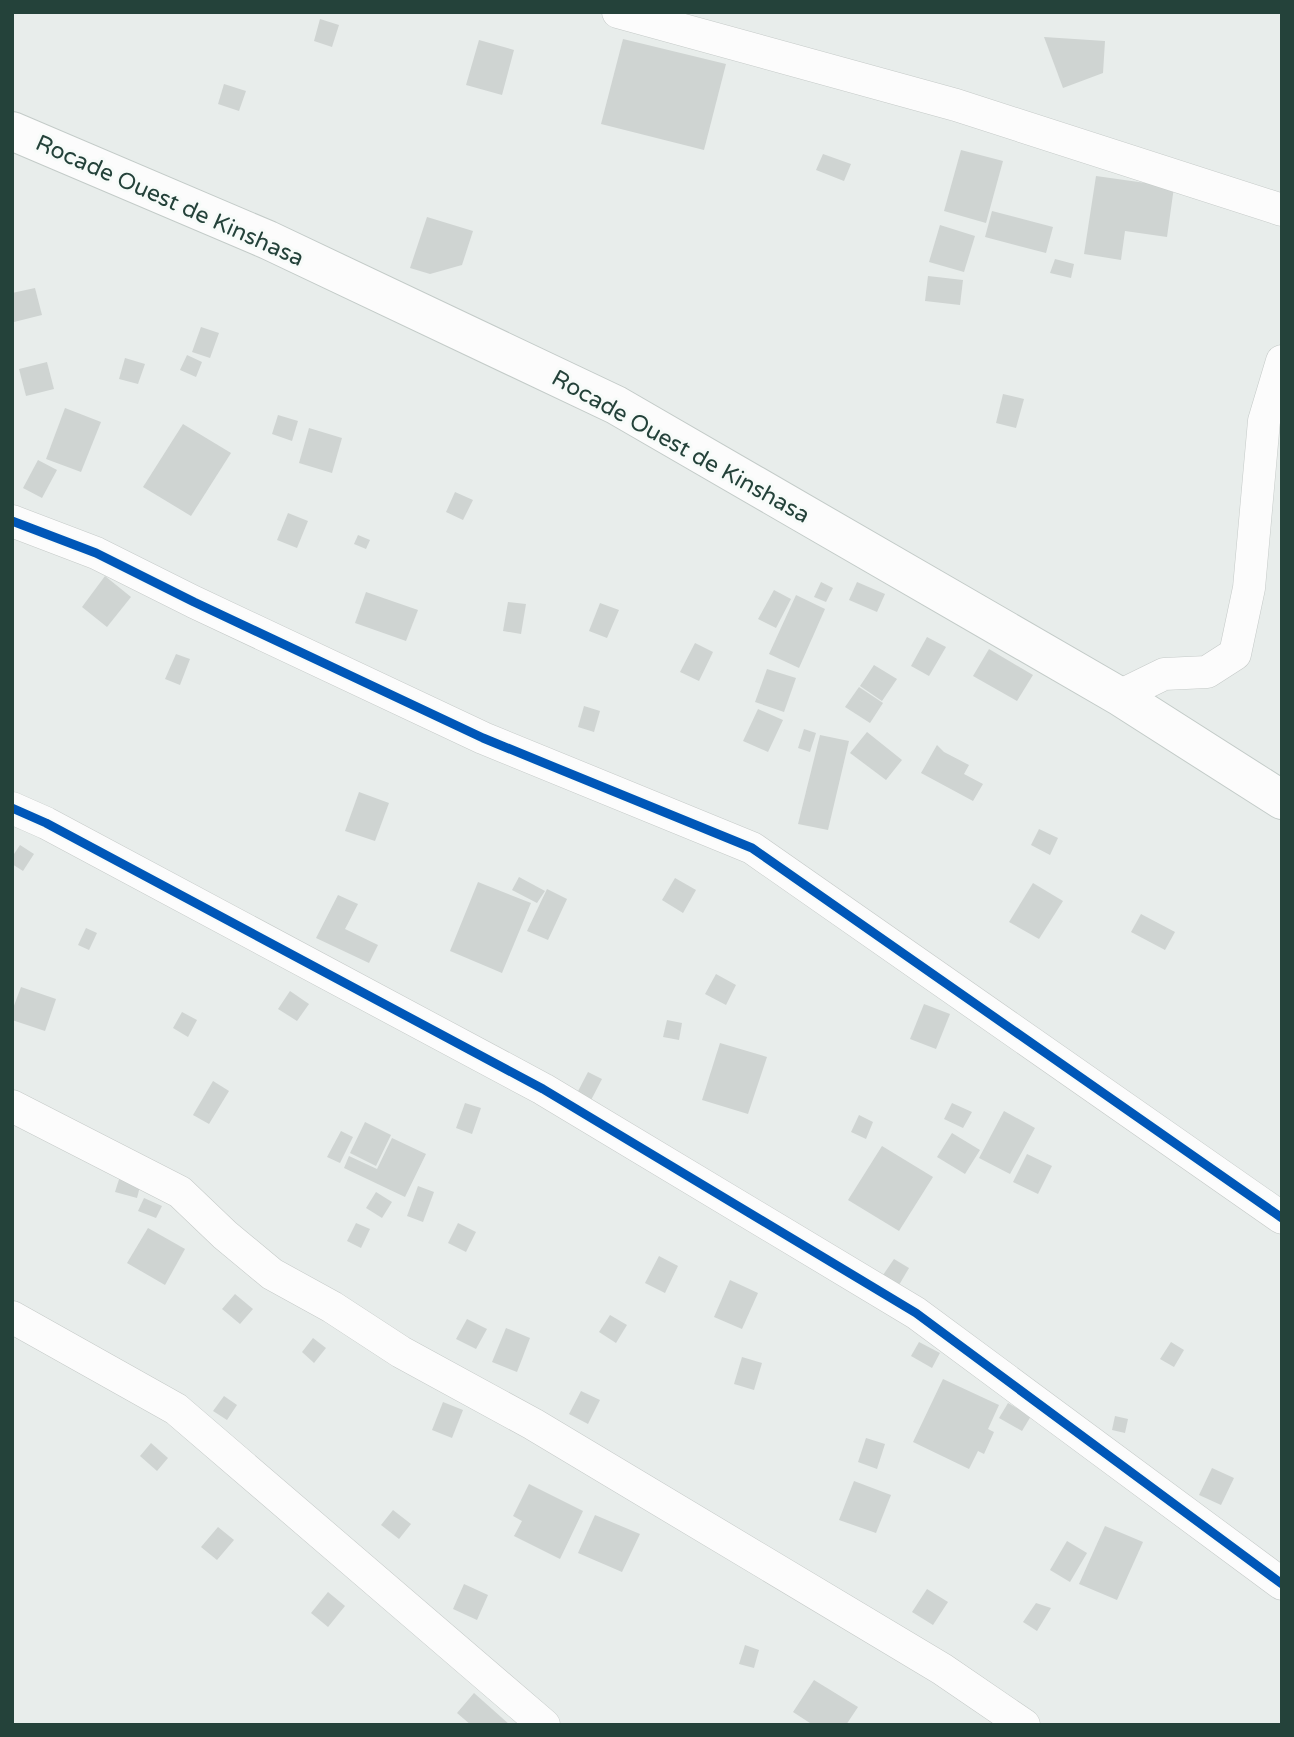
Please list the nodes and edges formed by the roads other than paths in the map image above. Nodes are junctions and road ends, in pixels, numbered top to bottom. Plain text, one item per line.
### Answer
1 (618, 12) edge
2 (12, 131) edge
3 (1282, 210) edge
4 (1282, 361) edge
5 (12, 521) edge
6 (1119, 696) junction
7 (1282, 800) edge
8 (12, 808) edge
9 (12, 1106) edge
10 (1282, 1218) edge
11 (12, 1317) edge
12 (1282, 1584) edge
13 (544, 1725) edge
14 (1024, 1725) edge

1 - 3 street
2 - 6 main road, Rocade Ouest de Kinshasa
4 - 6 street
5 - 10 street
6 - 7 main road, Rocade Ouest de Kinshasa
8 - 12 street
9 - 14 street
11 - 13 street

